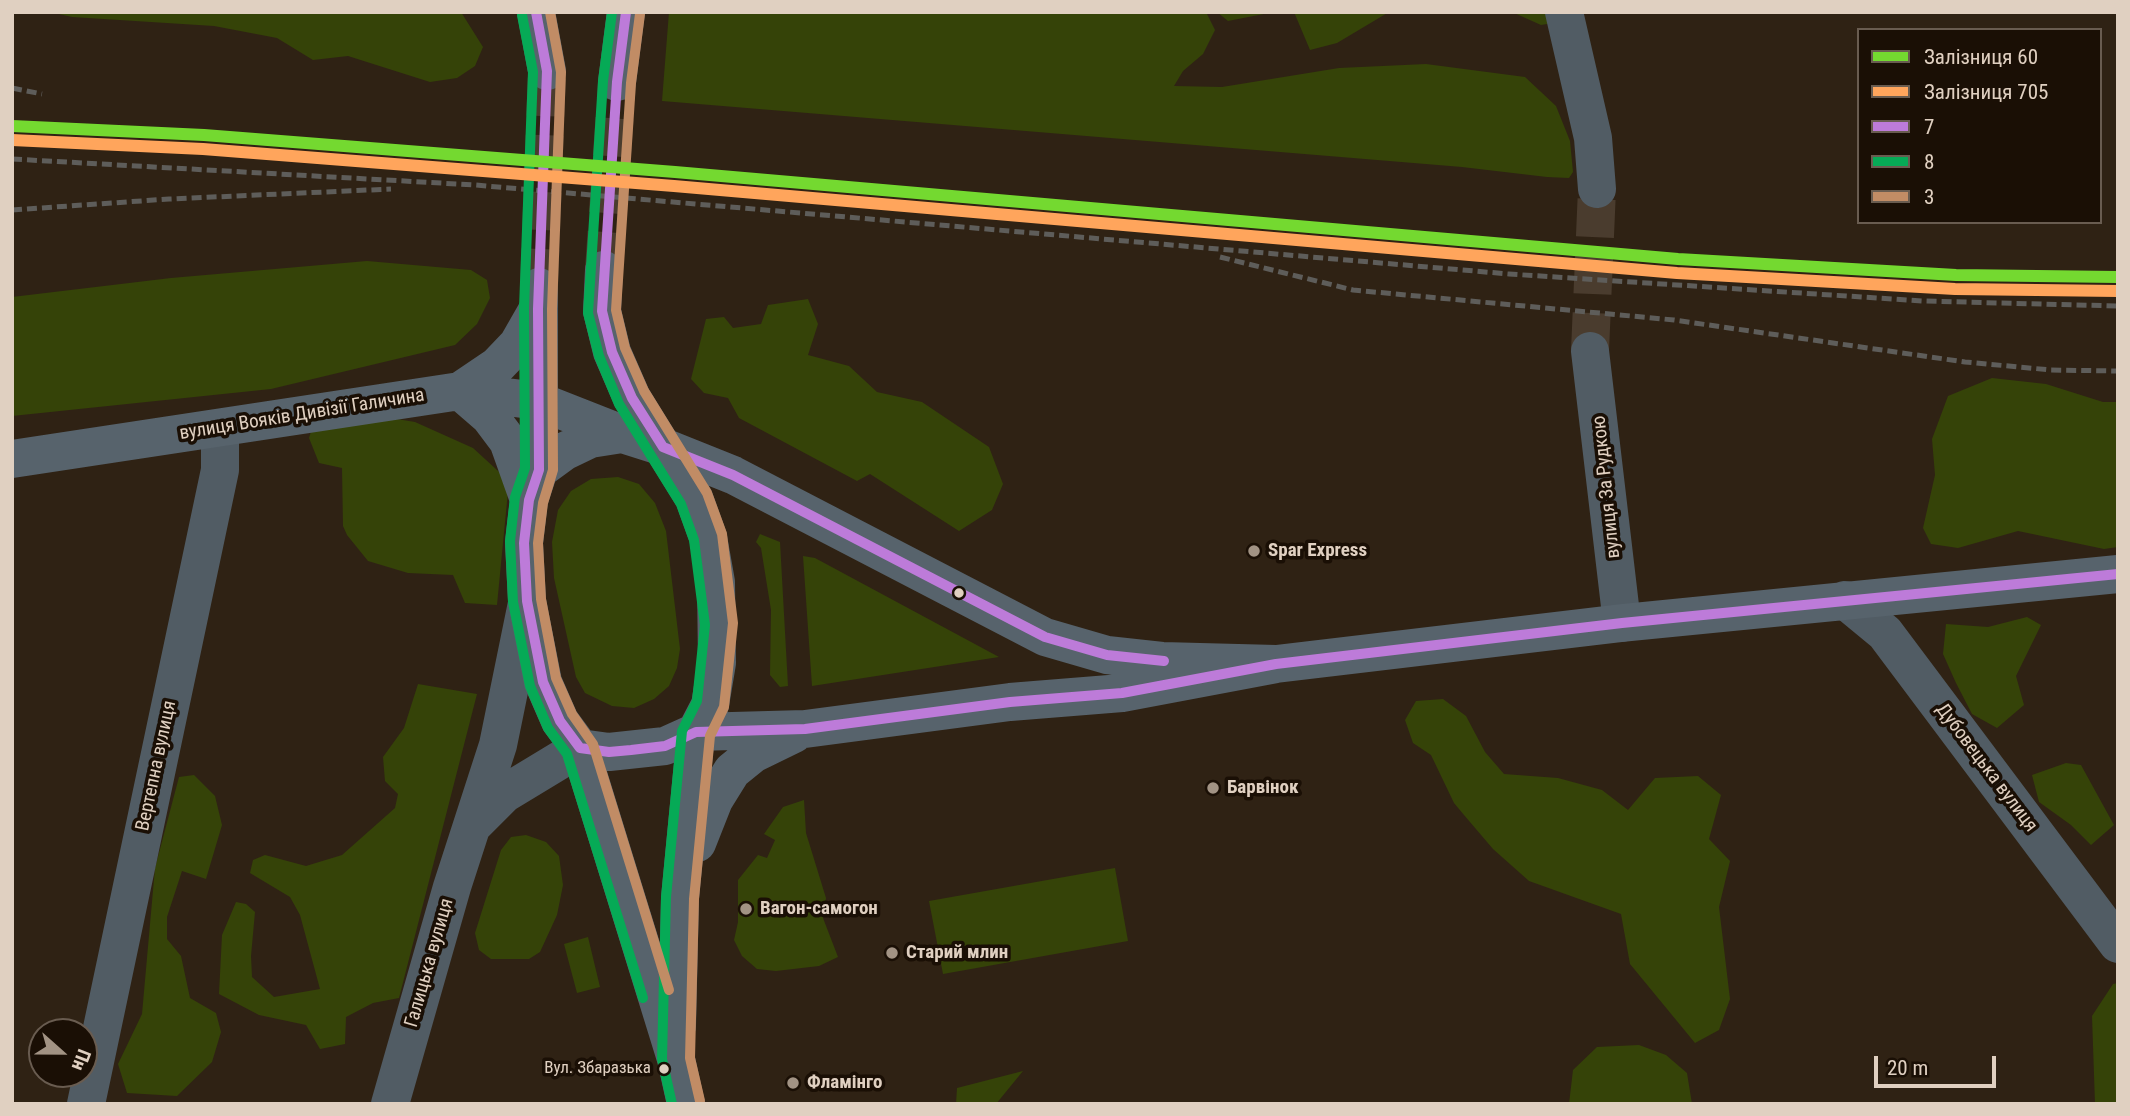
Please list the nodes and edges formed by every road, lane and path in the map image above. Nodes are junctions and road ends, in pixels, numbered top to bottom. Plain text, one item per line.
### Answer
1 (536, 12) edge
2 (626, 12) edge
3 (1564, 12) edge
4 (547, 71) tunnel mouth
5 (617, 82) tunnel mouth
6 (1597, 189) tunnel mouth
7 (604, 270) tunnel mouth
8 (1590, 351) tunnel mouth
9 (460, 391) junction
10 (538, 401) junction
11 (220, 428) junction
12 (622, 434) junction
13 (663, 447) junction
14 (12, 459) edge
15 (534, 485) junction
16 (2118, 574) edge
17 (1845, 600) junction
18 (527, 601) junction
19 (1622, 623) junction
20 (1276, 664) junction
21 (805, 729) junction
22 (696, 732) junction
23 (580, 748) junction
24 (475, 823) junction
25 (682, 881) junction
26 (2118, 944) edge
27 (676, 1059) junction
28 (86, 1104) edge
29 (390, 1104) edge
30 (686, 1104) edge

1 - 4 main road
2 - 5 main road
3 - 6 street
7 - 13 main road
8 - 19 street, вулиця За Рудкою
9 - 10 main road
9 - 10 main road
9 - 11 main road, вулиця Вояків Дивізії Галичина
9 - 15 main road
10 - 12 main road
10 - 15 main road
11 - 14 main road, вулиця Вояків Дивізії Галичина
11 - 28 street, Вертепна вулиця
12 - 13 main road
12 - 15 main road
13 - 20 main road
13 - 22 main road
15 - 18 main road
16 - 17 main road
17 - 19 main road
17 - 26 street, Дубовецька вулиця
18 - 23 main road
18 - 24 street, Галицька вулиця
19 - 20 main road
20 - 21 main road
21 - 22 main road
21 - 25 main road
22 - 23 main road
22 - 25 main road
23 - 24 street, Галицька вулиця
23 - 27 main road
24 - 29 street, Галицька вулиця
25 - 27 main road
27 - 30 main road

